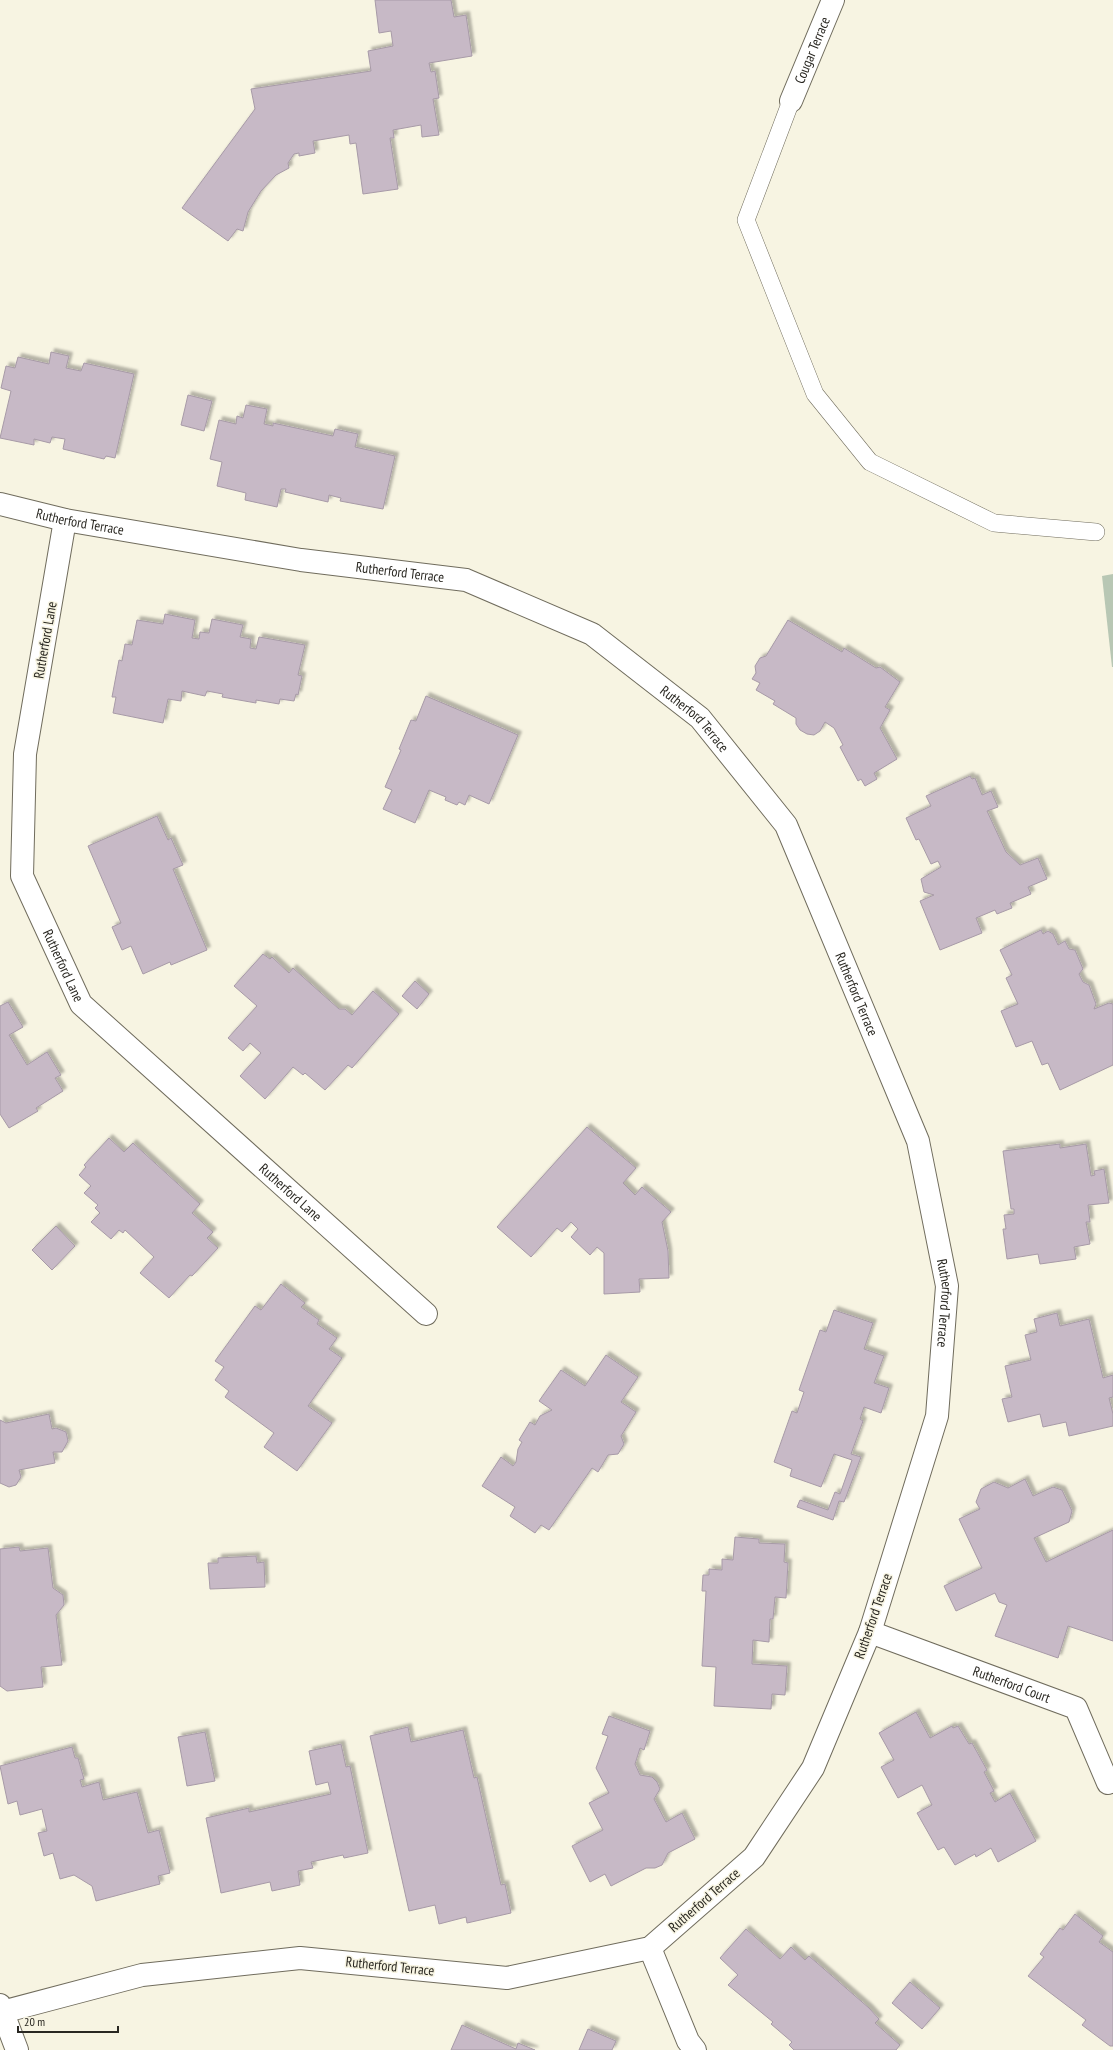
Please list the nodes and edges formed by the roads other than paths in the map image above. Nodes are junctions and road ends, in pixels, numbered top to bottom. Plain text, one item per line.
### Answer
1 (833, 0) edge
2 (791, 101) joint
3 (0, 504) edge
4 (65, 520) junction
5 (1096, 532) dead end
6 (426, 1314) dead end
7 (870, 1632) junction
8 (1108, 1783) dead end
9 (650, 1948) junction
10 (1, 2009) edge
11 (18, 2050) edge
12 (695, 2050) edge

1 - 2 street, Cougar Terrace
2 - 5 lane
3 - 4 street, Rutherford Terrace
4 - 6 street, Rutherford Lane
4 - 7 street, Rutherford Terrace
7 - 8 street, Rutherford Court
7 - 9 street, Rutherford Terrace
9 - 10 street, Rutherford Terrace
9 - 12 street
10 - 11 street

